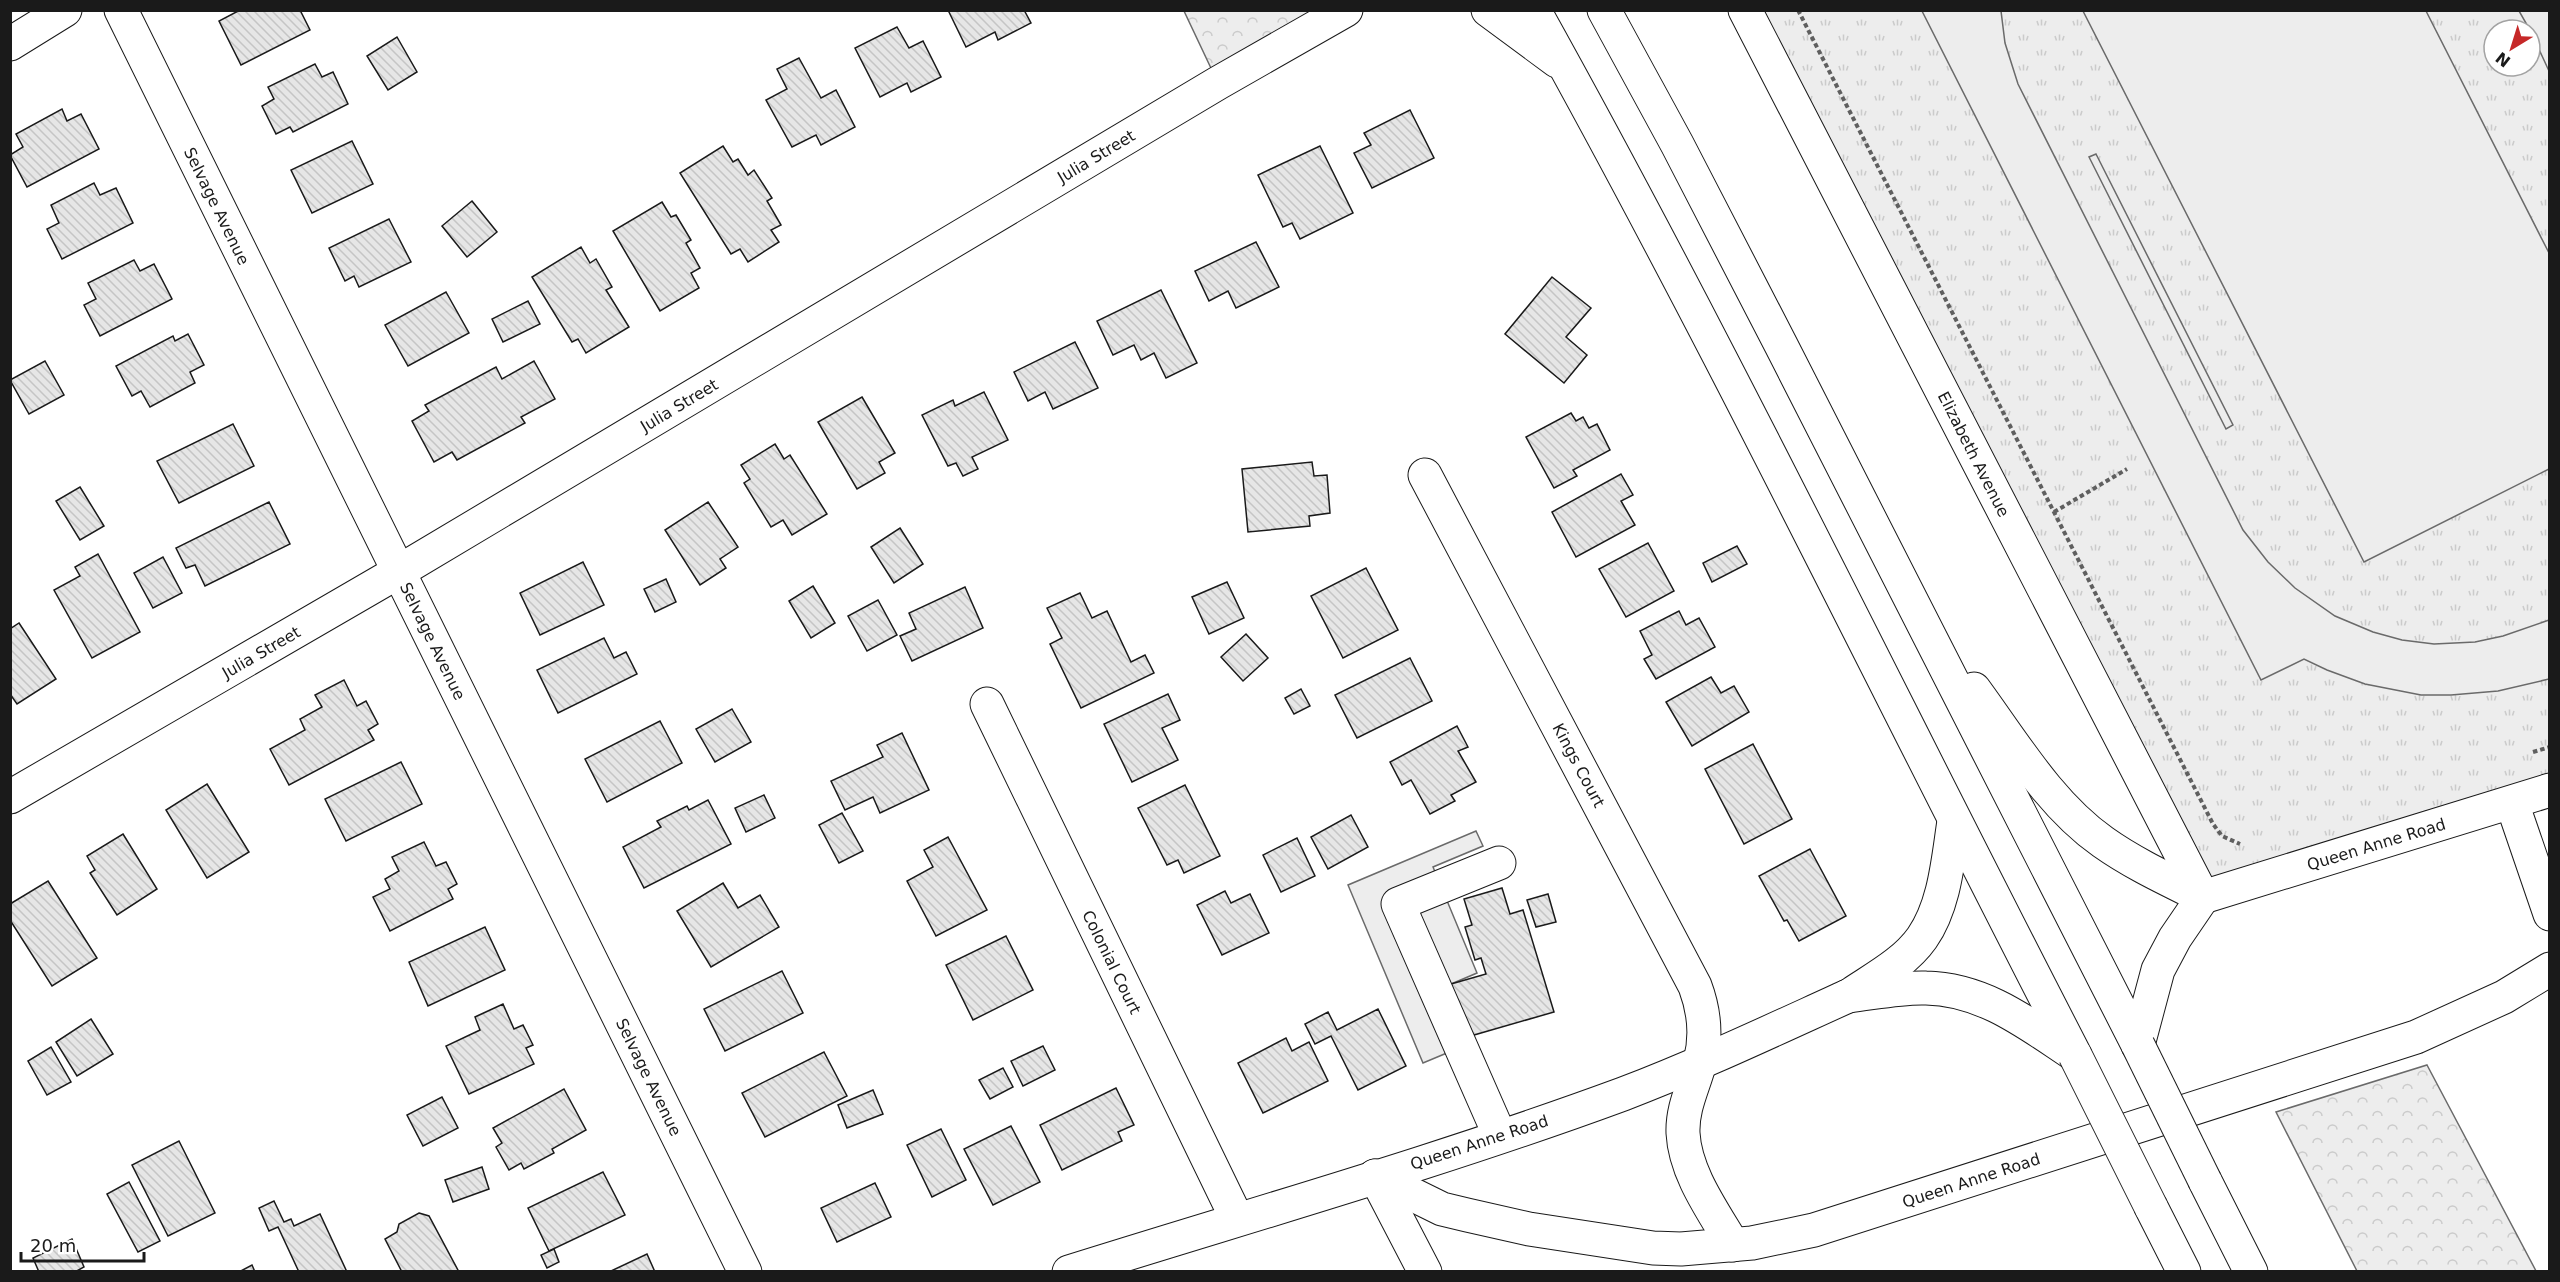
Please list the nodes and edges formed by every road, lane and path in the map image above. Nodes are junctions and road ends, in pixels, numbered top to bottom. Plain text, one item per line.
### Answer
1 (65, 10) edge
2 (120, 10) edge
3 (1346, 10) edge
4 (1488, 10) edge
5 (1534, 10) edge
6 (1604, 10) edge
7 (1745, 10) edge
8 (1798, 10) edge
9 (10, 44) edge
10 (1566, 67) junction
11 (2127, 469) dead end
12 (1425, 475) dead end
13 (2054, 512) junction
14 (398, 572) junction
15 (1914, 607) junction
16 (987, 704) dead end
17 (2550, 747) edge
18 (2527, 754) dead end
19 (2550, 790) edge
20 (10, 798) edge
21 (2512, 803) junction
22 (1954, 821) junction
23 (2251, 843) dead end
24 (1499, 863) dead end
25 (2203, 897) junction
26 (2550, 914) edge
27 (2550, 969) edge
28 (1848, 996) junction
29 (2138, 1045) junction
30 (2076, 1055) junction
31 (1700, 1062) junction
32 (1500, 1136) junction
33 (1375, 1176) junction
34 (1237, 1219) junction
35 (1732, 1245) junction
36 (746, 1272) edge
37 (1069, 1272) edge
38 (1425, 1272) edge
39 (2184, 1272) edge
40 (2251, 1272) edge

1 - 9 main road
2 - 14 main road, Selvage Avenue
3 - 14 main road, Julia Street
4 - 10 main road
5 - 10 main road
6 - 15 main road
7 - 25 main road, Elizabeth Avenue
8 - 13 path
10 - 22 main road
11 - 13 path
12 - 31 main road, Kings Court
13 - 23 path
14 - 20 main road, Julia Street
14 - 36 main road, Selvage Avenue
15 - 25 main road
15 - 29 main road
16 - 34 main road, Colonial Court
17 - 18 path
19 - 21 main road, Queen Anne Road
21 - 25 main road, Queen Anne Road
21 - 26 main road
22 - 28 main road
22 - 30 main road
24 - 32 main road
25 - 29 main road
27 - 35 main road, Queen Anne Road
28 - 30 main road
28 - 31 main road, Queen Anne Road
29 - 40 main road, bridge
30 - 39 main road, bridge
31 - 32 main road, Queen Anne Road
31 - 35 main road, Kings Court
32 - 33 main road, Queen Anne Road
33 - 34 main road, Queen Anne Road
33 - 35 main road, Queen Anne Road
33 - 38 main road
34 - 37 main road, Queen Anne Road

